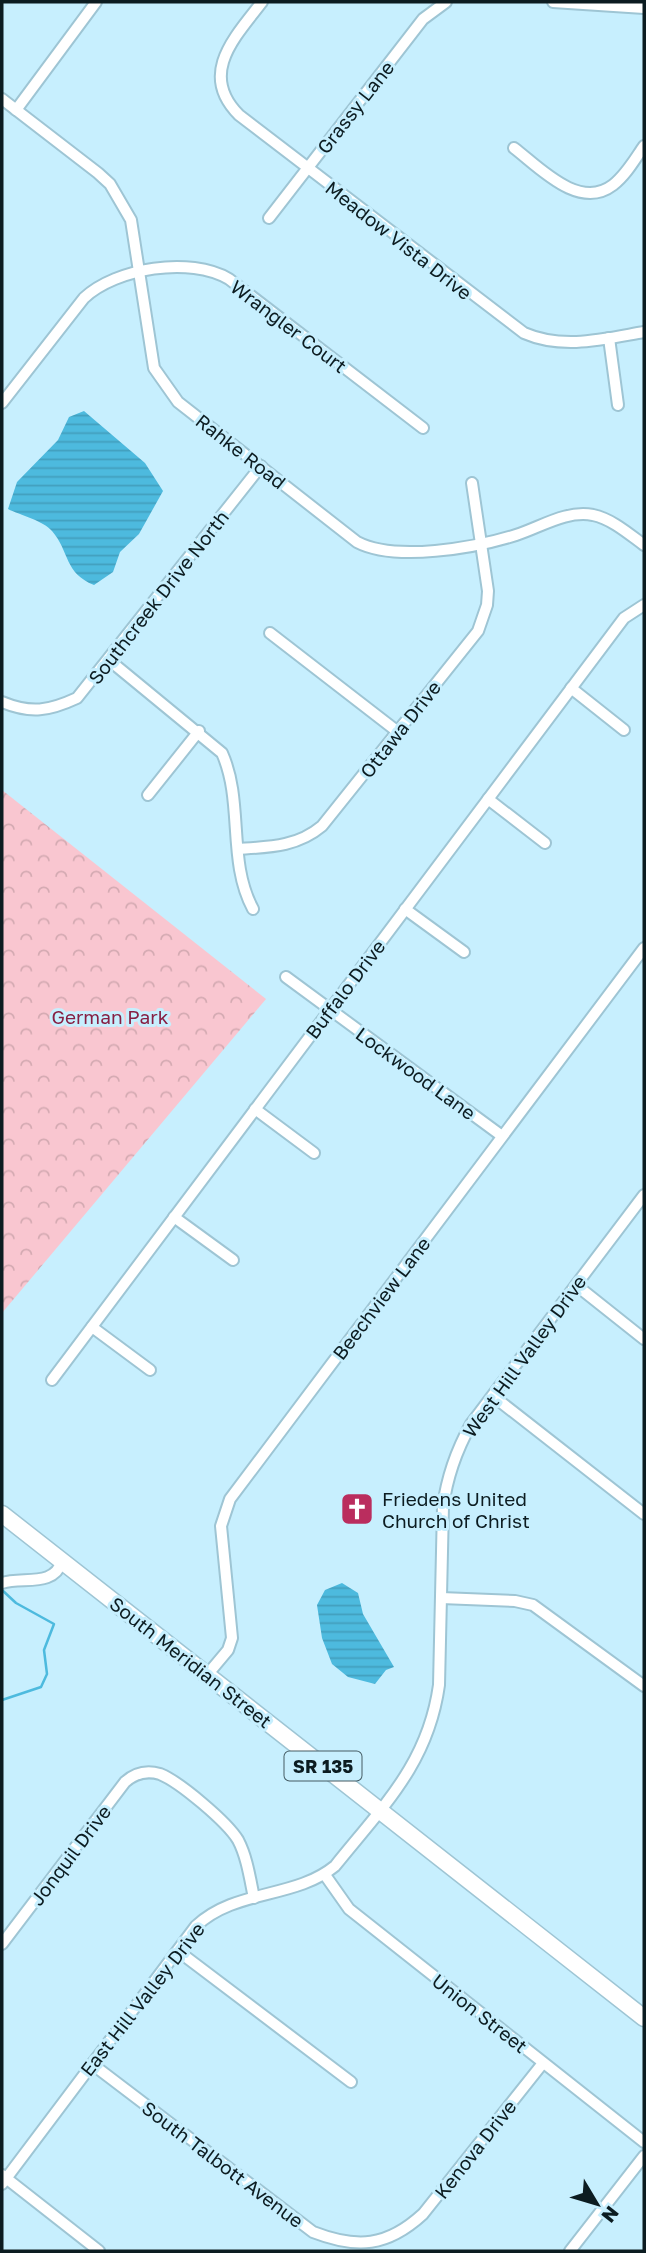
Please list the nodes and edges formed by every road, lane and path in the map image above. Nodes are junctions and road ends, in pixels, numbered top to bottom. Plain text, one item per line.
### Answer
1 (262, 2) edge
2 (446, 2) edge
3 (553, 2) edge
4 (89, 4) edge
5 (644, 8) edge
6 (2, 99) edge
7 (16, 110) junction
8 (644, 146) edge
9 (514, 148) dead end
10 (307, 168) junction
11 (269, 218) dead end
12 (141, 272) junction
13 (644, 332) edge
14 (609, 338) junction
15 (2, 403) edge
16 (618, 405) dead end
17 (423, 428) dead end
18 (261, 466) junction
19 (472, 482) dead end
20 (481, 544) junction
21 (644, 545) edge
22 (644, 605) edge
23 (270, 633) dead end
24 (109, 660) junction
25 (570, 688) junction
26 (2, 702) edge
27 (199, 730) junction
28 (624, 730) dead end
29 (398, 732) junction
30 (148, 795) dead end
31 (488, 799) junction
32 (545, 843) dead end
33 (238, 849) junction
34 (253, 909) dead end
35 (405, 909) junction
36 (644, 948) edge
37 (464, 952) dead end
38 (286, 977) dead end
39 (330, 1009) junction
40 (255, 1109) junction
41 (502, 1136) junction
42 (314, 1153) dead end
43 (644, 1195) edge
44 (174, 1217) junction
45 (233, 1260) dead end
46 (576, 1285) junction
47 (92, 1327) junction
48 (644, 1339) edge
49 (150, 1370) dead end
50 (52, 1380) dead end
51 (493, 1396) junction
52 (2, 1514) edge
53 (644, 1514) edge
54 (62, 1561) junction
55 (2, 1583) edge
56 (441, 1598) junction
57 (207, 1675) junction
58 (644, 1686) edge
59 (379, 1811) junction
60 (325, 1875) junction
61 (254, 1898) junction
62 (2, 1944) edge
63 (178, 1951) junction
64 (644, 2018) edge
65 (543, 2063) junction
66 (92, 2064) junction
67 (351, 2082) dead end
68 (644, 2142) edge
69 (644, 2156) edge
70 (3, 2179) edge
71 (403, 2231) joint
72 (99, 2251) edge
73 (570, 2251) edge

1 - 10 street, Meadow Vista Drive
2 - 10 street, Grassy Lane
3 - 5 street
4 - 7 street
6 - 7 street, Rahke Road
7 - 12 street, Rahke Road
8 - 9 street
10 - 11 street, Grassy Lane
10 - 14 street, Meadow Vista Drive
12 - 15 street, Wrangler Court
12 - 17 street, Wrangler Court
12 - 18 street, Rahke Road
13 - 14 street, Meadow Vista Drive
14 - 16 street
18 - 20 street, Rahke Road
18 - 24 street, Southcreek Drive North
19 - 20 street, Ottawa Drive
20 - 21 street, Rahke Road
20 - 29 street, Ottawa Drive
22 - 25 street, Buffalo Drive
23 - 29 street
24 - 26 street, Southcreek Drive North
24 - 27 street
25 - 28 street
25 - 31 street, Buffalo Drive
27 - 30 street
27 - 33 street
29 - 33 street, Ottawa Drive
31 - 32 street
31 - 35 street, Buffalo Drive
33 - 34 street
35 - 37 street
35 - 39 street, Buffalo Drive
36 - 41 street, Beechview Lane
38 - 39 street, Lockwood Lane
39 - 40 street, Buffalo Drive
39 - 41 street, Lockwood Lane
40 - 42 street
40 - 44 street, Buffalo Drive
41 - 57 street, Beechview Lane
43 - 46 street, West Hill Valley Drive
44 - 45 street
44 - 47 street, Buffalo Drive
46 - 48 street
46 - 51 street, West Hill Valley Drive
47 - 49 street
47 - 50 street, Buffalo Drive
51 - 53 street
51 - 56 street, West Hill Valley Drive
52 - 54 main road, South Meridian Street / SR 135
54 - 55 street
54 - 57 main road, South Meridian Street / SR 135
56 - 58 street
56 - 59 street, West Hill Valley Drive
57 - 59 main road, South Meridian Street / SR 135
59 - 60 street, East Hill Valley Drive
59 - 64 main road, South Meridian Street / SR 135
60 - 61 street, East Hill Valley Drive
60 - 65 street, Union Street
61 - 62 street, Jonquil Drive
61 - 63 street, East Hill Valley Drive
63 - 66 street, East Hill Valley Drive
63 - 67 street
65 - 68 street, Union Street
65 - 71 street, Kenova Drive
66 - 70 street, East Hill Valley Drive
66 - 71 street, South Talbott Avenue
69 - 73 street
70 - 72 street

